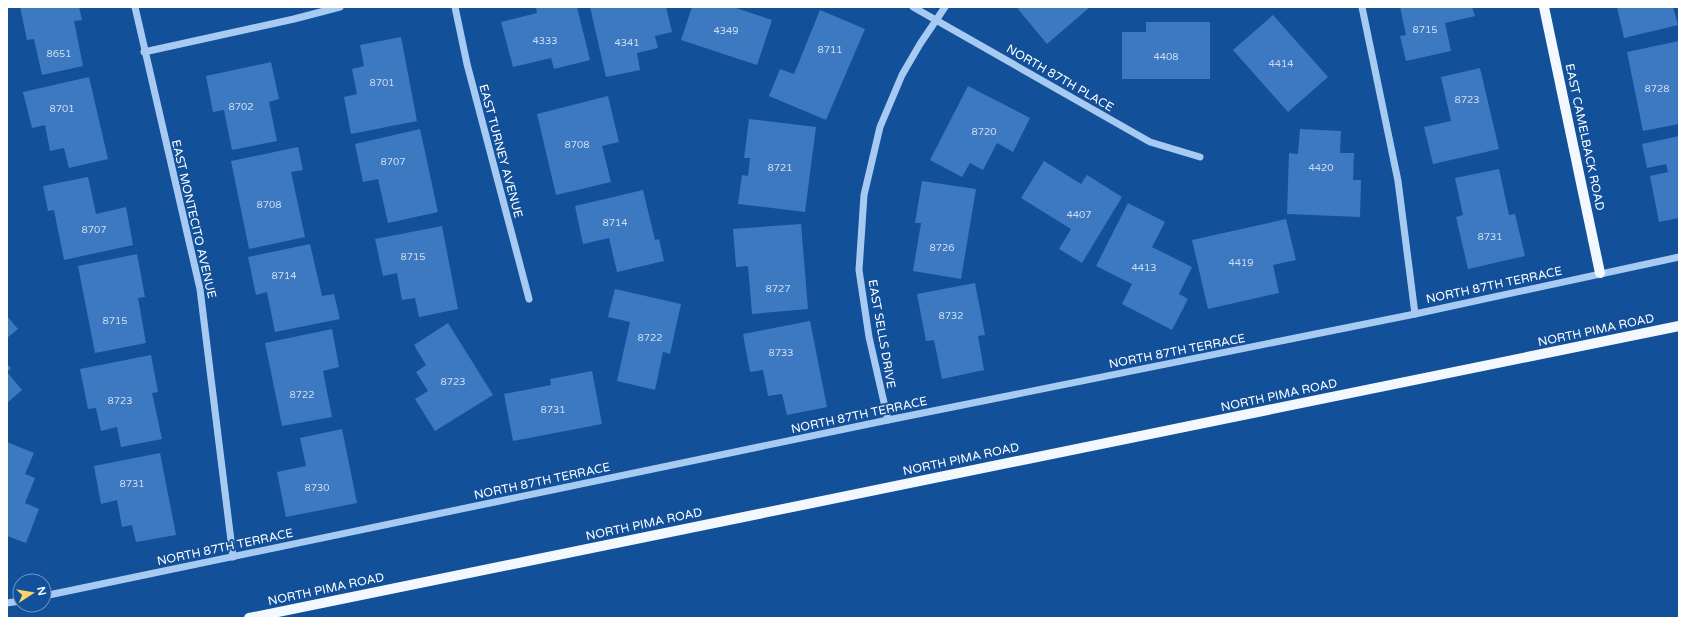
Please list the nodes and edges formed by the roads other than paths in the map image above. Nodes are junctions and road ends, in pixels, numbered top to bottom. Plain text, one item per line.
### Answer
1 (135, 7) edge
2 (340, 7) edge
3 (455, 7) edge
4 (913, 7) edge
5 (945, 7) edge
6 (1362, 7) edge
7 (1544, 7) edge
8 (935, 20) junction
9 (144, 52) junction
10 (1200, 157) dead end
11 (1679, 257) edge
12 (1600, 273) junction
13 (529, 299) dead end
14 (1415, 314) junction
15 (1679, 326) edge
16 (888, 420) junction
17 (233, 557) junction
18 (52, 594) edge
19 (249, 618) edge

1 - 9 street, EAST MONTECITO AVENUE
2 - 9 street
3 - 13 street, EAST TURNEY AVENUE
4 - 8 street, NORTH 87TH PLACE
5 - 8 street, EAST SELLS DRIVE
6 - 14 street
7 - 12 main road, EAST CAMELBACK ROAD
8 - 10 street, NORTH 87TH PLACE
8 - 16 street, EAST SELLS DRIVE
9 - 17 street, EAST MONTECITO AVENUE
11 - 12 street, NORTH 87TH TERRACE
12 - 14 street, NORTH 87TH TERRACE
14 - 16 street, NORTH 87TH TERRACE
15 - 19 main road, NORTH PIMA ROAD
16 - 17 street, NORTH 87TH TERRACE
17 - 18 street, NORTH 87TH TERRACE

